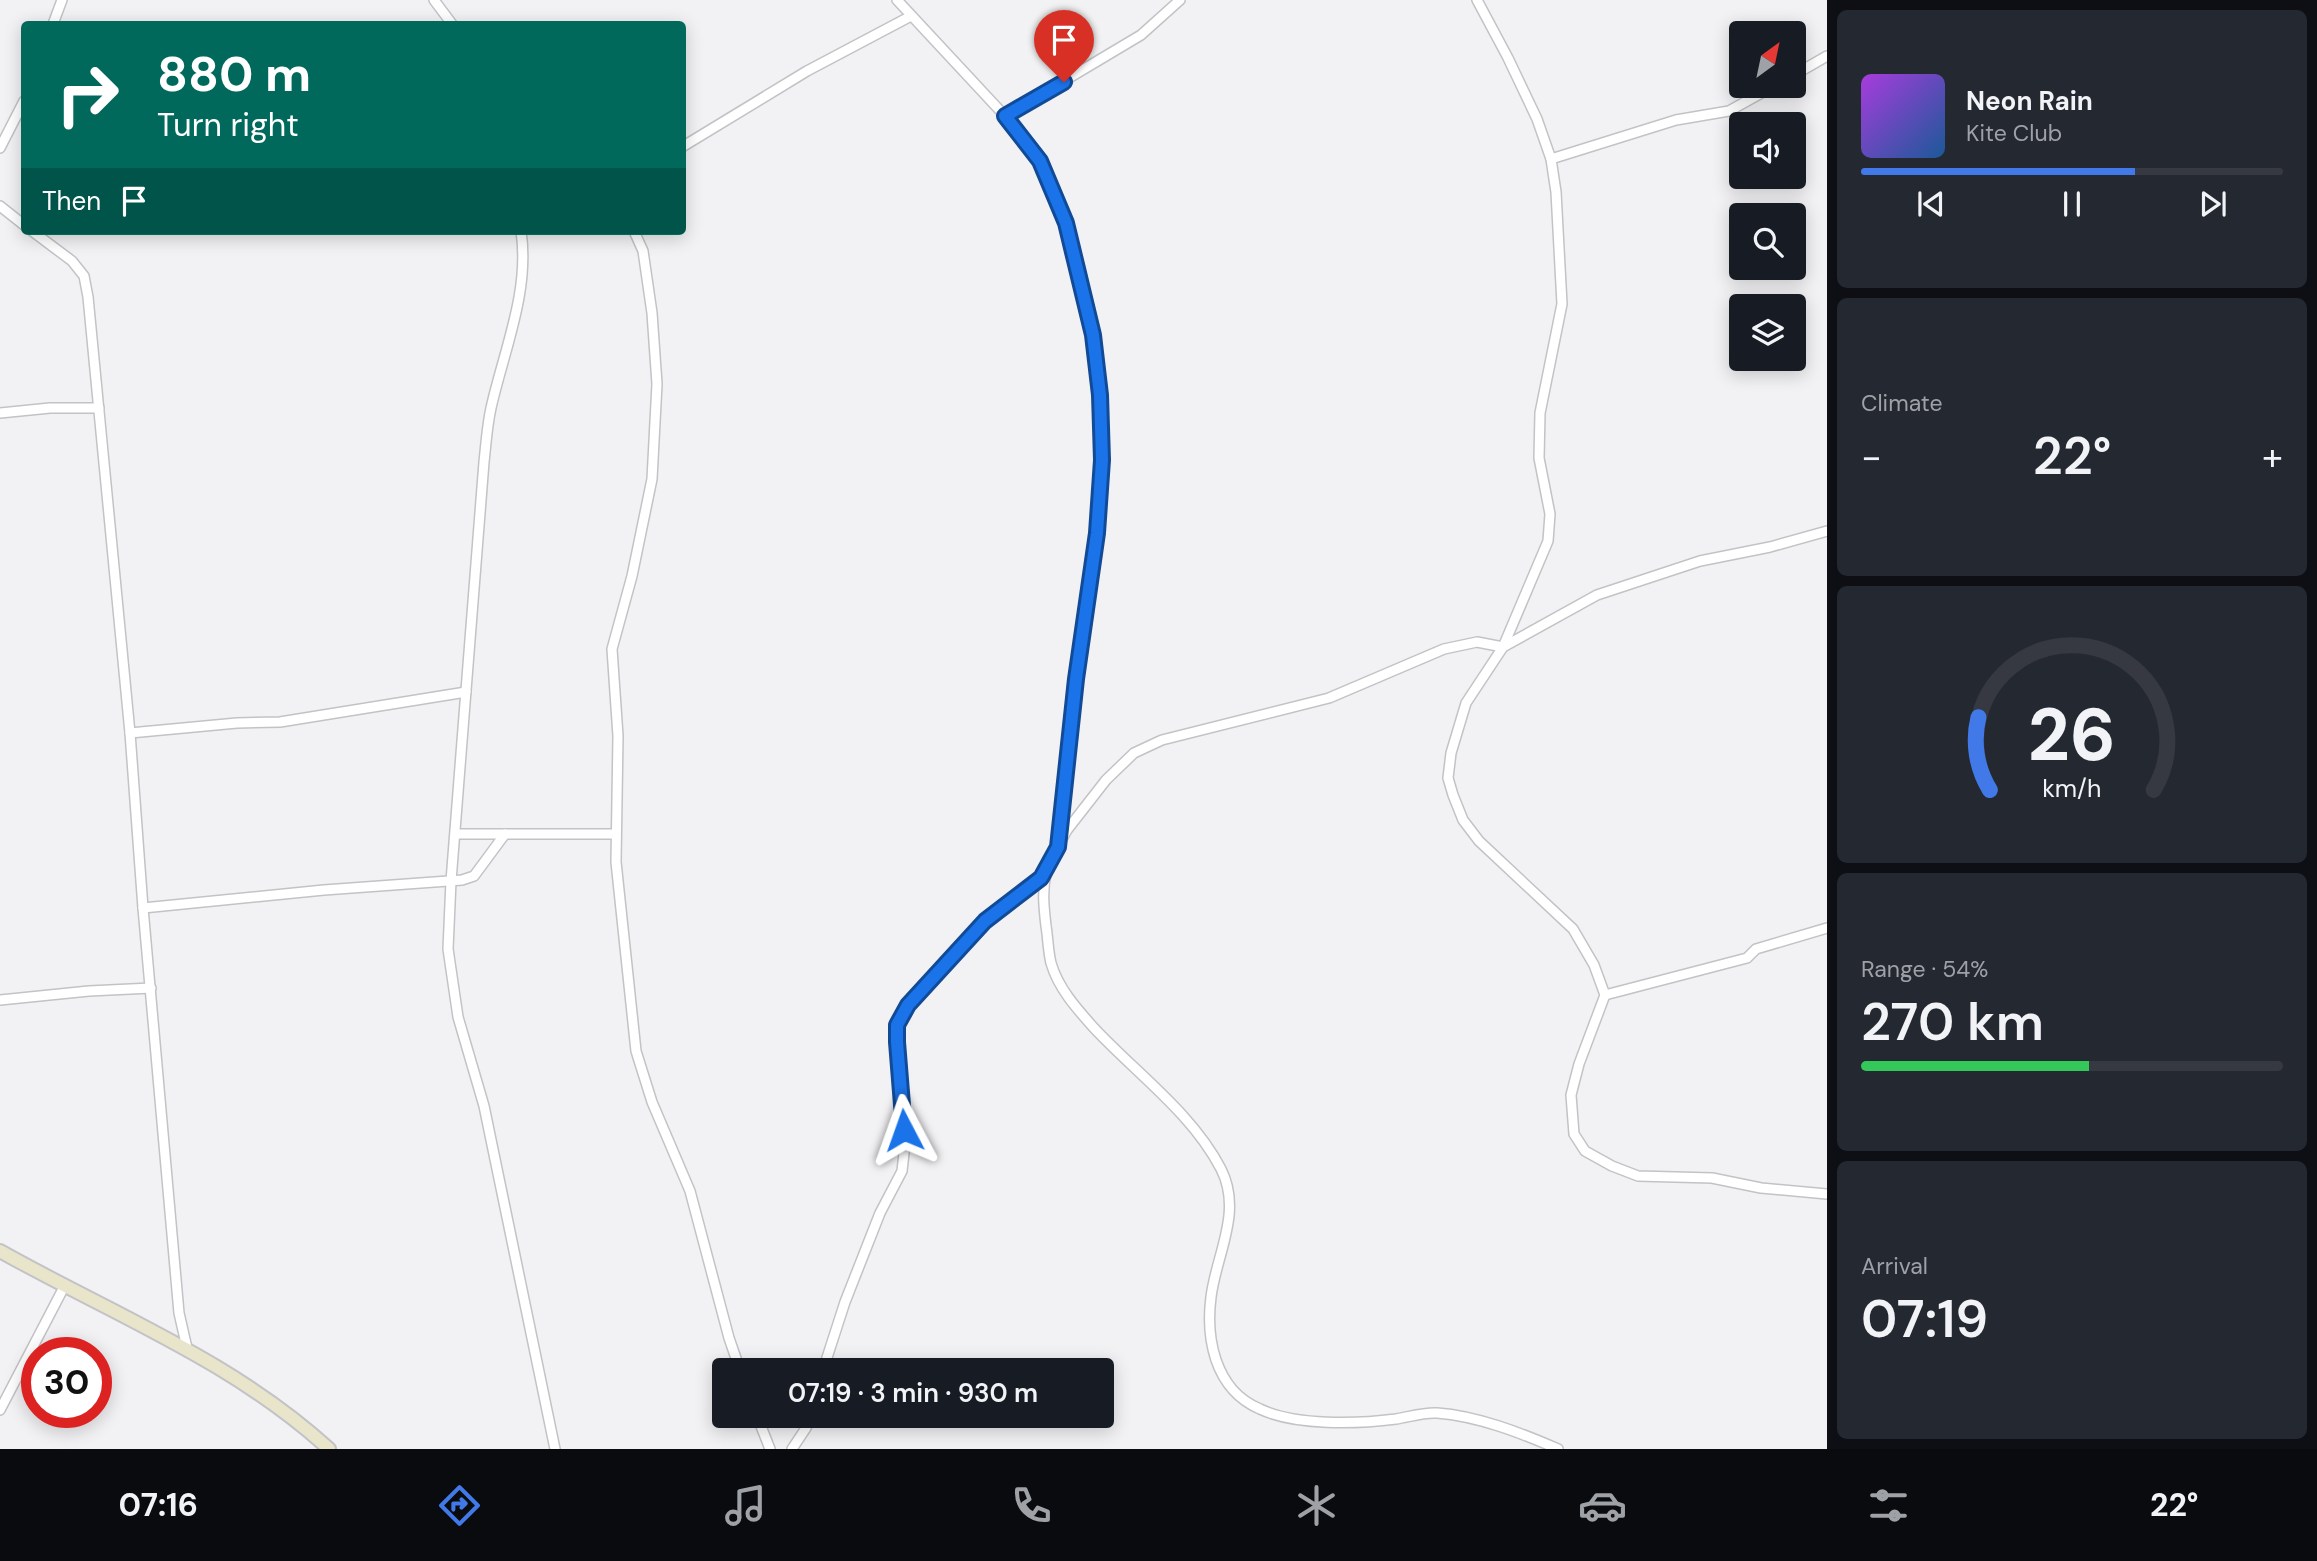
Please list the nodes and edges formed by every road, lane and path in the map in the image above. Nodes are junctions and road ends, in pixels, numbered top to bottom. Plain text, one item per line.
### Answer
1 (62, 0) edge
2 (434, 0) edge
3 (897, 0) edge
4 (1180, 0) edge
5 (1477, 0) edge
6 (911, 16) junction
7 (54, 21) edge
8 (450, 21) edge
9 (1827, 56) edge
10 (1806, 68) edge
11 (1752, 98) edge
12 (21, 107) edge
13 (1005, 116) junction
14 (686, 145) edge
15 (0, 148) edge
16 (1551, 159) junction
17 (0, 206) edge
18 (21, 223) edge
19 (37, 235) edge
20 (522, 235) edge
21 (636, 235) edge
22 (99, 408) junction
23 (0, 413) edge
24 (1827, 531) edge
25 (1503, 647) junction
26 (466, 692) junction
27 (130, 733) junction
28 (456, 834) junction
29 (505, 834) junction
30 (616, 834) junction
31 (1058, 847) junction
32 (1051, 859) junction
33 (451, 881) junction
34 (143, 908) junction
35 (1827, 928) edge
36 (151, 988) junction
37 (1605, 995) junction
38 (0, 1000) edge
39 (1827, 1194) edge
40 (0, 1251) edge
41 (64, 1287) junction
42 (187, 1348) junction
43 (736, 1358) edge
44 (827, 1358) edge
45 (0, 1410) edge
46 (762, 1428) edge
47 (806, 1428) edge
48 (329, 1449) edge
49 (555, 1449) edge
50 (770, 1449) edge
51 (792, 1449) edge
52 (1558, 1449) edge

1 - 7 street
2 - 8 street
3 - 6 street
4 - 13 street
5 - 16 street
6 - 13 street
6 - 14 street
9 - 10 street
11 - 16 street
12 - 15 street
13 - 31 street
16 - 25 street
17 - 18 street
19 - 22 street
20 - 26 street
21 - 30 street
22 - 23 street
22 - 27 street
24 - 25 street
25 - 31 street
25 - 37 street
26 - 27 street
26 - 28 street
27 - 34 street
28 - 29 street
28 - 33 street
29 - 30 street
29 - 33 street
30 - 43 street
31 - 32 street
32 - 44 street
32 - 52 street
33 - 34 street
33 - 49 street
34 - 36 street
35 - 37 street
36 - 38 street
36 - 42 street
37 - 39 street
40 - 41 main road
41 - 42 main road
41 - 45 street
42 - 48 main road
46 - 50 street
47 - 51 street

